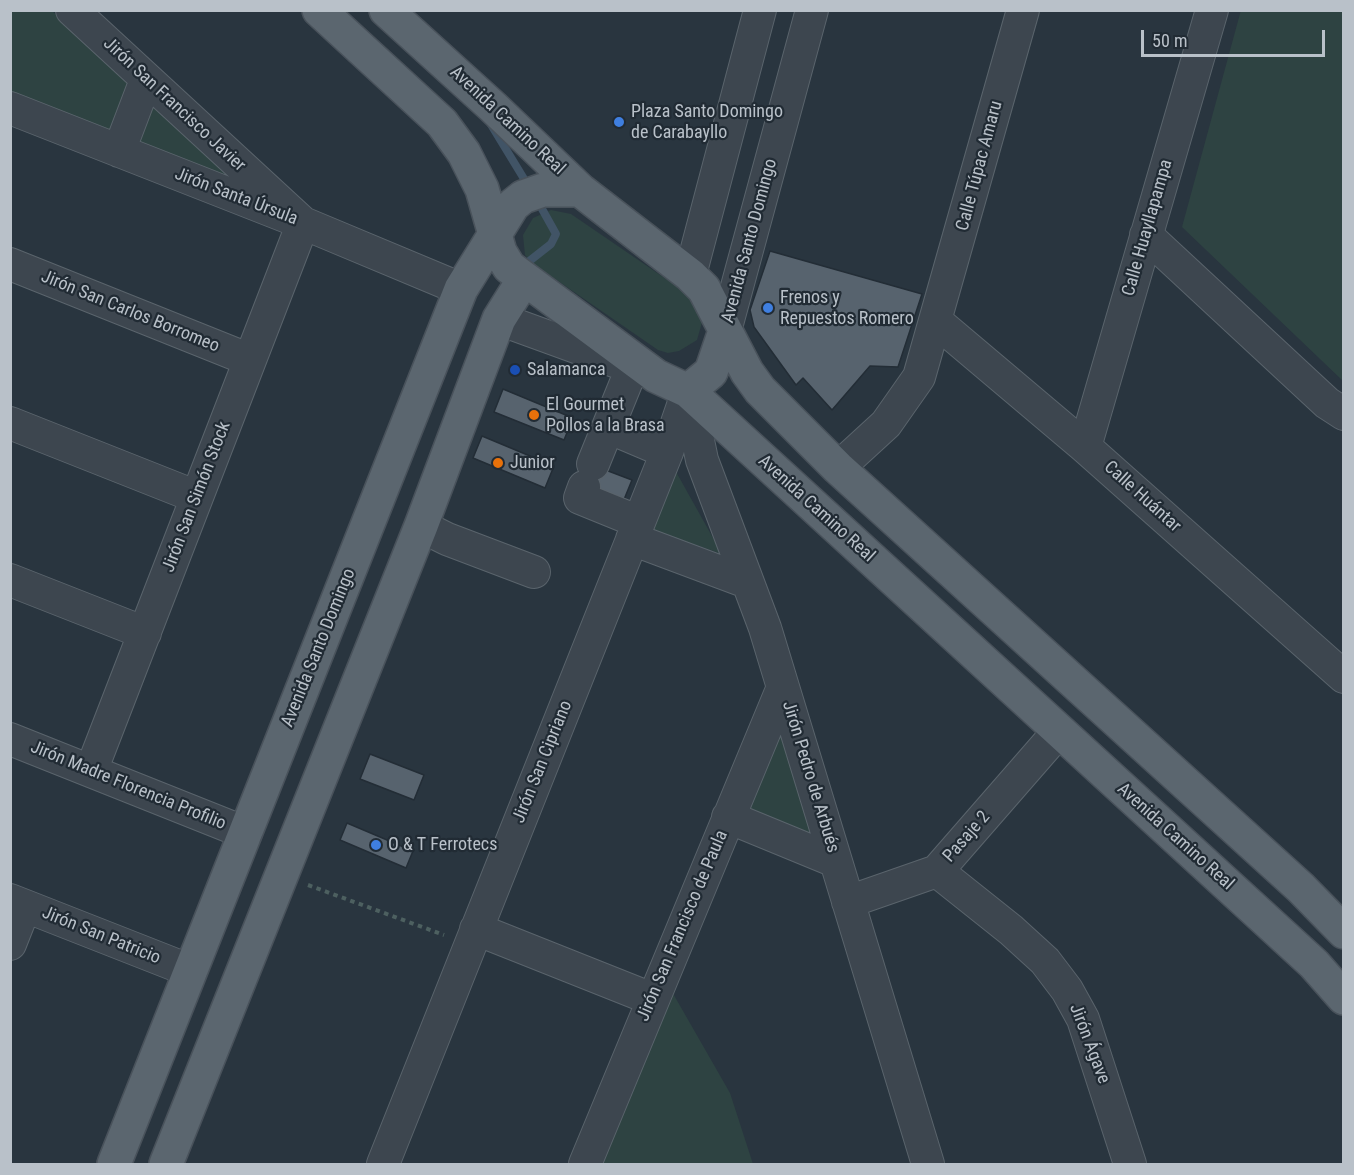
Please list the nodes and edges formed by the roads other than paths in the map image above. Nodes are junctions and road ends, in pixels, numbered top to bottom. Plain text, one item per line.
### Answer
1 (72, 10) edge
2 (319, 10) edge
3 (386, 10) edge
4 (760, 10) edge
5 (812, 10) edge
6 (1023, 10) edge
7 (1209, 12) edge
8 (146, 80) junction
9 (10, 108) edge
10 (119, 151) junction
11 (580, 190) junction
12 (303, 223) junction
13 (1146, 235) junction
14 (494, 236) junction
15 (10, 264) edge
16 (690, 275) junction
17 (524, 279) junction
18 (461, 289) junction
19 (499, 319) junction
20 (937, 322) junction
21 (725, 331) junction
22 (250, 360) junction
23 (644, 372) junction
24 (688, 392) junction
25 (1344, 414) edge
26 (10, 423) edge
27 (608, 427) junction
28 (1085, 447) junction
29 (667, 452) junction
30 (838, 468) junction
31 (197, 497) junction
32 (421, 526) junction
33 (636, 531) junction
34 (534, 572) dead end
35 (10, 580) edge
36 (747, 582) junction
37 (145, 633) junction
38 (1344, 677) edge
39 (783, 687) junction
40 (1059, 731) junction
41 (10, 739) edge
42 (91, 771) junction
43 (728, 817) junction
44 (246, 832) junction
45 (835, 861) junction
46 (937, 871) junction
47 (848, 902) junction
48 (18, 903) edge
49 (1344, 932) edge
50 (473, 937) junction
51 (10, 944) edge
52 (191, 971) junction
53 (1344, 998) edge
54 (652, 999) junction
55 (114, 1164) edge
56 (166, 1164) edge
57 (383, 1164) edge
58 (585, 1164) edge
59 (928, 1164) edge
60 (1130, 1164) edge

1 - 8 street, Jirón San Francisco Javier
2 - 14 main road, Avenida Camino Real
3 - 11 main road, Avenida Camino Real
4 - 16 street
5 - 21 street, Avenida Santo Domingo
6 - 20 street, Calle Túpac Amaru
7 - 13 street, Calle Huayllapampa
8 - 10 street
8 - 12 street, Jirón San Francisco Javier
9 - 10 street, Jirón Santa Úrsula
10 - 12 street, Jirón Santa Úrsula
11 - 14 main road, Avenida Santo Domingo
11 - 16 main road, Avenida Camino Real
12 - 18 street, Jirón Santa Úrsula
12 - 22 street, Jirón San Simón Stock
13 - 25 street
13 - 28 street, Calle Huayllapampa
14 - 17 main road, Avenida Camino Real
14 - 18 main road, Avenida Santo Domingo
15 - 22 street, Jirón San Carlos Borromeo
16 - 21 main road, Avenida Camino Real
17 - 19 main road
17 - 23 main road, Avenida Camino Real
18 - 44 main road, Avenida Santo Domingo
19 - 23 street
19 - 32 main road
20 - 28 street, Calle Huántar
20 - 30 street, Calle Túpac Amaru
21 - 24 main road, Avenida Santo Domingo
21 - 30 main road, Avenida Camino Real
22 - 31 street, Jirón San Simón Stock
23 - 24 main road, Avenida Camino Real
23 - 27 street
24 - 29 street, Jirón San Cipriano
24 - 36 street, Jirón Pedro de Arbués
24 - 40 main road, Avenida Camino Real
26 - 31 street
27 - 29 street
27 - 33 street
28 - 38 street, Calle Huántar
29 - 33 street, Jirón San Cipriano
30 - 49 main road, Avenida Camino Real
31 - 37 street, Jirón San Simón Stock
32 - 34 street
32 - 56 main road
33 - 36 street
33 - 50 street, Jirón San Cipriano
35 - 37 street
36 - 39 street, Jirón Pedro de Arbués
37 - 42 street, Jirón San Simón Stock
39 - 43 street, Jirón San Francisco de Paula
39 - 45 street, Jirón Pedro de Arbués
40 - 46 street, Pasaje 2
40 - 53 main road, Avenida Camino Real
41 - 42 street, Jirón Madre Florencia Profilio
42 - 44 street, Jirón Madre Florencia Profilio
43 - 45 street
43 - 54 street, Jirón San Francisco de Paula
44 - 52 main road, Avenida Santo Domingo
45 - 47 street, Jirón Pedro de Arbués
46 - 47 street, Pasaje 2
46 - 60 street, Jirón Ágave
47 - 59 street, Jirón Pedro de Arbués
48 - 51 street
48 - 52 street, Jirón San Patricio
50 - 54 street
50 - 57 street, Jirón San Cipriano
52 - 55 main road, Avenida Santo Domingo
54 - 58 street, Jirón San Francisco de Paula

